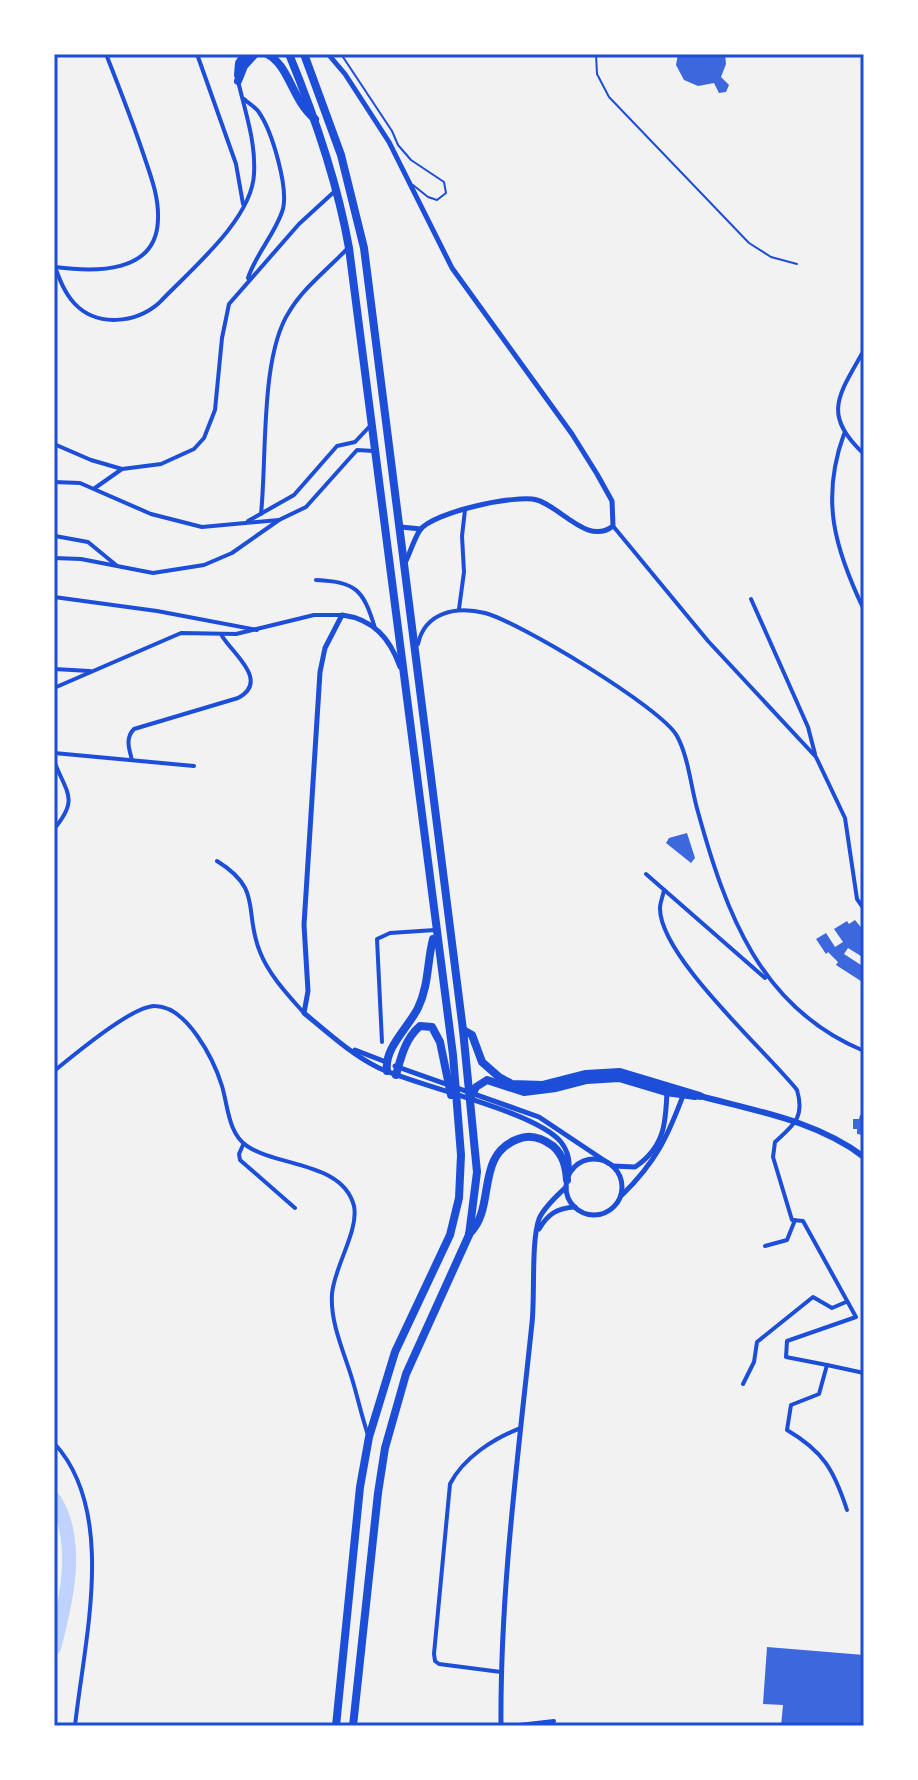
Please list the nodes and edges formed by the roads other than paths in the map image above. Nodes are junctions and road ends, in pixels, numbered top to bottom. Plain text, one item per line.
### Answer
1 (106, 54) edge
2 (197, 54) edge
3 (245, 54) edge
4 (255, 54) edge
5 (267, 54) edge
6 (289, 54) edge
7 (304, 54) edge
8 (328, 54) edge
9 (341, 54) edge
10 (596, 54) edge
11 (238, 81) junction
12 (242, 98) junction
13 (316, 120) junction
14 (404, 176) junction
15 (337, 189) junction
16 (243, 207) junction
17 (349, 248) junction
18 (797, 264) dead end
19 (54, 265) edge
20 (247, 283) junction
21 (864, 350) edge
22 (370, 426) junction
23 (844, 434) junction
24 (54, 444) edge
25 (374, 451) junction
26 (864, 454) edge
27 (122, 469) junction
28 (54, 482) edge
29 (95, 488) junction
30 (465, 510) junction
31 (261, 514) junction
32 (279, 520) junction
33 (246, 522) junction
34 (613, 526) junction
35 (401, 527) junction
36 (421, 529) junction
37 (55, 536) edge
38 (54, 558) edge
39 (405, 563) junction
40 (118, 567) junction
41 (316, 580) dead end
42 (54, 597) edge
43 (751, 599) dead end
44 (459, 609) junction
45 (864, 610) edge
46 (342, 615) junction
47 (375, 628) junction
48 (258, 630) junction
49 (222, 636) junction
50 (415, 654) junction
51 (54, 669) edge
52 (401, 669) junction
53 (92, 672) junction
54 (54, 688) edge
55 (54, 753) edge
56 (816, 757) junction
57 (132, 760) junction
58 (54, 761) edge
59 (194, 766) dead end
60 (54, 829) edge
61 (217, 861) dead end
62 (646, 874) dead end
63 (664, 890) junction
64 (864, 909) edge
65 (435, 932) junction
66 (769, 982) junction
67 (304, 1013) junction
68 (463, 1030) junction
69 (382, 1042) dead end
70 (864, 1051) edge
71 (392, 1069) junction
72 (54, 1071) edge
73 (667, 1089) junction
74 (684, 1092) junction
75 (700, 1096) joint
76 (470, 1098) junction
77 (796, 1123) junction
78 (459, 1125) junction
79 (244, 1144) junction
80 (862, 1154) edge
81 (610, 1164) junction
82 (567, 1181) junction
83 (621, 1196) junction
84 (575, 1207) junction
85 (295, 1208) dead end
86 (795, 1220) junction
87 (536, 1234) junction
88 (469, 1235) junction
89 (765, 1246) dead end
90 (846, 1302) junction
91 (827, 1365) junction
92 (864, 1373) edge
93 (743, 1384) dead end
94 (521, 1428) junction
95 (369, 1437) junction
96 (54, 1443) edge
97 (847, 1510) dead end
98 (501, 1672) junction
99 (554, 1721) dead end
100 (75, 1726) edge
101 (336, 1726) edge
102 (353, 1726) edge
103 (501, 1726) edge
104 (510, 1726) edge

1 - 19 street
2 - 16 street
3 - 11 highway
4 - 11 highway
5 - 13 highway
6 - 13 highway
7 - 35 highway
8 - 14 street
9 - 14 lane
10 - 18 lane
11 - 12 street
12 - 16 street
12 - 20 street
13 - 15 highway
14 - 34 street
15 - 17 highway
15 - 20 street
16 - 19 street
17 - 22 highway
17 - 31 street
20 - 27 street
21 - 23 street
22 - 25 highway
22 - 31 street
23 - 26 street
23 - 45 street
24 - 27 street
25 - 32 street
25 - 52 highway
27 - 29 street
28 - 29 street
29 - 33 street
30 - 34 street
30 - 36 street
30 - 44 street
31 - 33 street
32 - 33 street
32 - 40 street
34 - 56 street
35 - 36 street
35 - 39 highway
36 - 39 street
37 - 40 street
38 - 40 street
39 - 50 highway
41 - 47 street
42 - 48 street
43 - 56 street
44 - 50 street
44 - 66 street
46 - 47 street
46 - 48 street
46 - 67 street
47 - 52 street
48 - 49 street
49 - 53 street
49 - 57 street
50 - 68 highway
51 - 53 street
52 - 65 highway
53 - 54 street
55 - 57 street
56 - 64 street
57 - 59 street
58 - 60 street
61 - 67 street
62 - 63 street
63 - 66 street
63 - 77 street
65 - 69 street
65 - 71 highway
65 - 78 highway
66 - 70 street
67 - 71 street
68 - 73 highway
68 - 76 highway
71 - 78 highway
71 - 81 street
71 - 82 street
72 - 79 street
73 - 74 highway
73 - 76 highway
73 - 81 street
74 - 75 highway
74 - 83 street
75 - 77 main road
76 - 88 highway
77 - 80 main road
77 - 86 street
78 - 95 highway
79 - 85 street
79 - 95 street
81 - 82 street
81 - 83 street
82 - 84 street
82 - 87 street
82 - 88 highway
83 - 84 street
84 - 87 street
86 - 89 street
86 - 90 street
87 - 94 street
88 - 102 highway
90 - 91 street
90 - 93 street
91 - 92 street
91 - 97 street
94 - 98 street
94 - 98 street
95 - 101 highway
96 - 100 street
98 - 103 street
99 - 104 street

